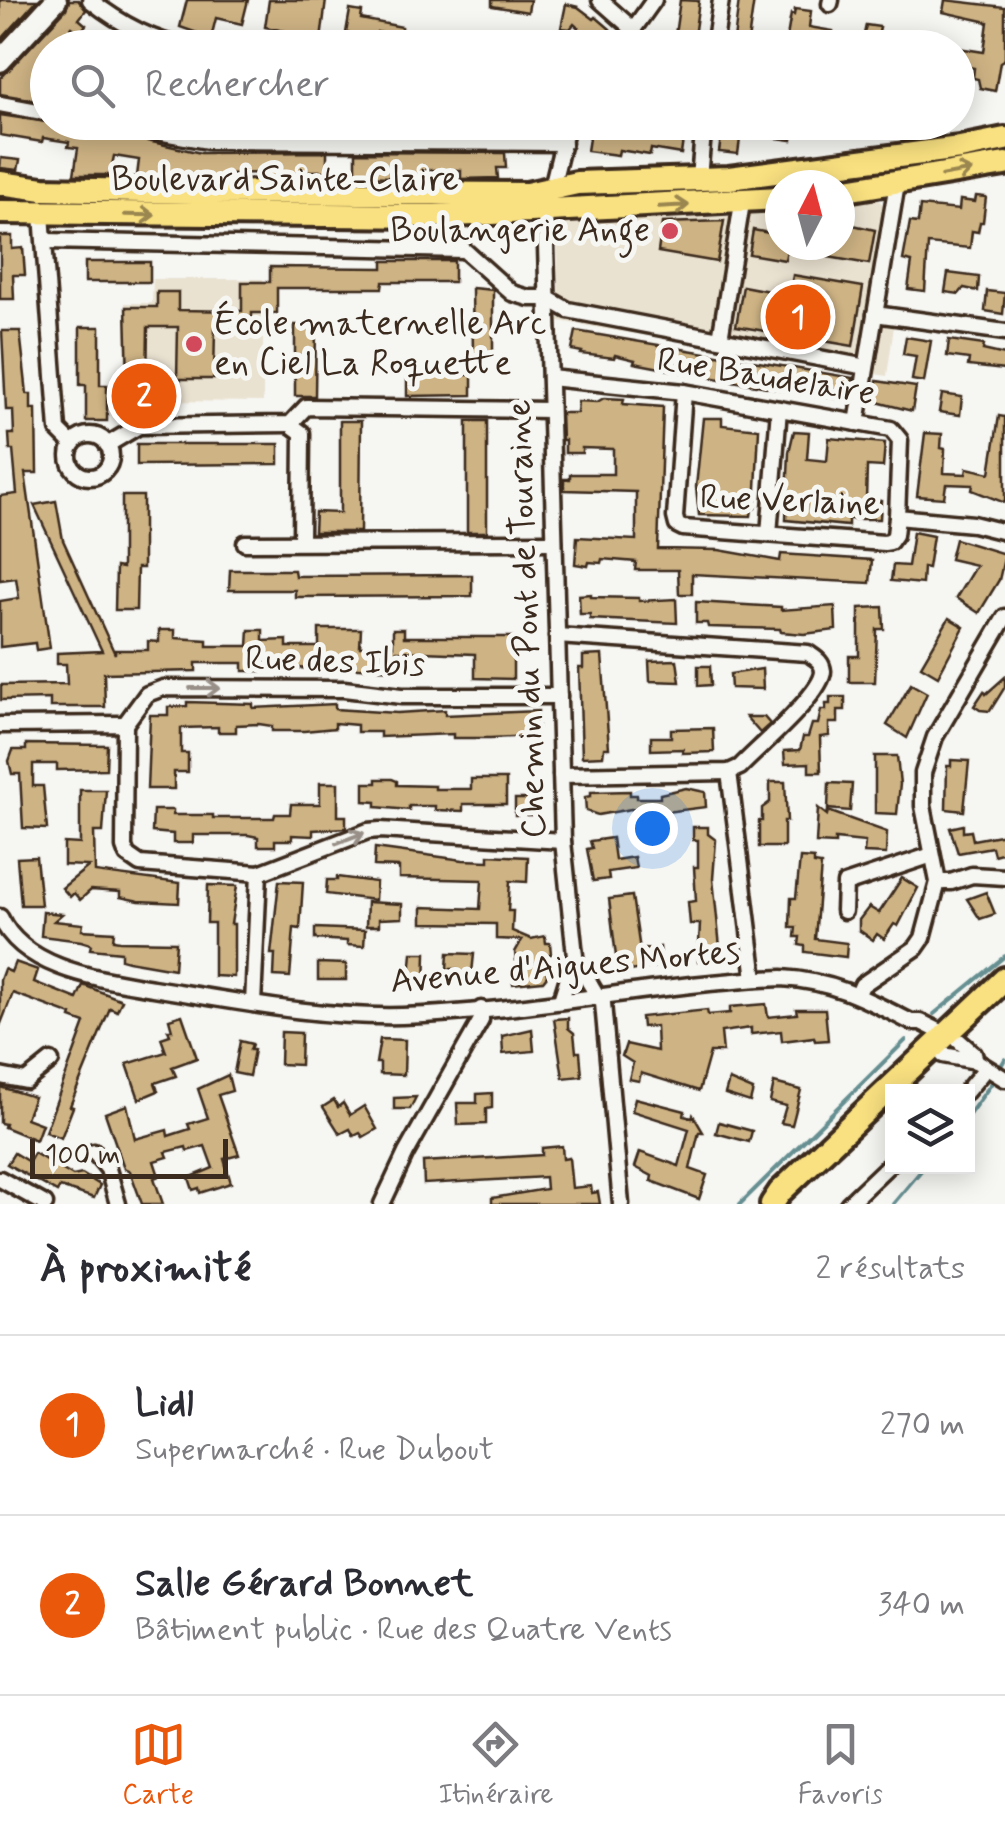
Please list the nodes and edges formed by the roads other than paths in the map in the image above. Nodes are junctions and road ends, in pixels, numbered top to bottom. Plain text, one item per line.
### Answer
1 (56, 0) edge
2 (90, 0) edge
3 (600, 0) edge
4 (654, 0) edge
5 (721, 0) edge
6 (137, 30) edge
7 (634, 30) joint
8 (717, 30) edge
9 (0, 60) edge
10 (0, 104) edge
11 (30, 110) edge
12 (1005, 139) edge
13 (197, 140) edge
14 (335, 140) joint
15 (565, 140) edge
16 (702, 140) edge
17 (564, 143) junction
18 (1005, 164) edge
19 (699, 178) junction
20 (0, 183) edge
21 (897, 184) junction
22 (552, 188) junction
23 (43, 189) junction
24 (855, 189) edge
25 (765, 200) edge
26 (742, 203) junction
27 (533, 206) junction
28 (0, 212) edge
29 (42, 214) junction
30 (46, 242) junction
31 (547, 298) junction
32 (875, 314) junction
33 (1005, 332) edge
34 (720, 339) junction
35 (866, 366) junction
36 (550, 378) junction
37 (684, 392) junction
38 (779, 409) junction
39 (550, 410) junction
40 (857, 422) junction
41 (290, 424) junction
42 (72, 444) junction
43 (107, 444) junction
44 (896, 517) junction
45 (1005, 532) edge
46 (769, 534) junction
47 (301, 542) junction
48 (554, 542) junction
49 (245, 543) dead end
50 (1003, 625) edge
51 (557, 636) junction
52 (559, 696) junction
53 (125, 724) junction
54 (0, 725) edge
55 (728, 772) junction
56 (561, 775) junction
57 (563, 841) junction
58 (932, 855) junction
59 (259, 874) junction
60 (1005, 877) edge
61 (938, 882) junction
62 (844, 911) dead end
63 (2, 929) edge
64 (576, 965) junction
65 (755, 979) junction
66 (1005, 979) edge
67 (858, 994) junction
68 (597, 996) junction
69 (1005, 996) edge
70 (561, 1000) junction
71 (254, 1004) junction
72 (481, 1008) junction
73 (944, 1044) junction
74 (51, 1062) dead end
75 (981, 1065) junction
76 (0, 1076) edge
77 (1005, 1079) edge
78 (911, 1084) edge
79 (970, 1084) edge
80 (885, 1109) edge
81 (94, 1152) dead end
82 (885, 1169) edge
83 (0, 1179) edge
84 (45, 1204) edge
85 (118, 1204) edge
86 (382, 1204) edge
87 (621, 1204) edge
88 (774, 1204) edge
89 (848, 1204) edge

1 - 9 main road
2 - 6 street
3 - 7 street
4 - 7 street
5 - 8 street
10 - 11 street
12 - 19 main road, Boulevard Sainte-Claire
13 - 14 street
14 - 17 street
15 - 17 street
16 - 19 street
17 - 22 street
21 -> 18 main road
19 - 22 main road, Boulevard Sainte-Claire
20 - 23 main road, Boulevard Sainte-Claire
21 - 24 main road
21 - 32 street
22 - 27 main road, Boulevard Sainte-Claire
23 - 27 main road, Boulevard Sainte-Claire
23 - 29 main road
25 - 26 main road, Boulevard Sainte-Claire
27 -> 26 main road, Boulevard Sainte-Claire
26 - 34 street
29 -> 27 main road, Boulevard Sainte-Claire
27 - 31 street, Chemin du Pont de Touraine
28 - 29 main road, Boulevard Sainte-Claire
29 - 30 street
30 - 31 street
30 - 42 street
31 - 34 street
31 - 36 street, Chemin du Pont de Touraine
32 - 33 street
32 - 35 street
34 - 35 street
35 - 40 street
36 - 37 street, Rue Baudelaire
36 - 39 street, Chemin du Pont de Touraine
37 - 38 street, Rue Baudelaire
37 - 46 street, Rue Verlaine
38 - 40 street, Rue Baudelaire
38 - 46 street
39 - 41 street
39 - 48 street, Chemin du Pont de Touraine
40 - 44 street, Rue Baudelaire
41 - 43 street
41 - 47 street
42 - 43 street
42 - 43 street
44 - 45 street
44 - 46 street, Rue Verlaine
47 - 48 street
47 - 49 street
48 - 51 street, Chemin du Pont de Touraine
50 - 58 street
51 - 52 street, Chemin du Pont de Touraine
51 - 55 street
53 -> 52 street, Rue des Ibis
52 - 56 street, Chemin du Pont de Touraine
53 - 54 street
53 - 59 street
55 - 56 street
55 - 65 street
56 - 57 street, Chemin du Pont de Touraine
59 -> 57 street
57 - 64 street, Chemin du Pont de Touraine
58 - 61 street
58 - 62 street
59 - 71 street
60 - 61 street
61 - 67 street
63 - 71 street, Avenue d'Aigues Mortes
64 - 68 street, Chemin du Pont de Touraine
64 - 70 street, Chemin du Pont de Touraine
65 - 67 street, Avenue d'Aigues Mortes
65 - 68 street, Avenue d'Aigues Mortes
66 - 73 main road
67 - 73 street, Avenue d'Aigues Mortes
68 - 70 street, Avenue d'Aigues Mortes
68 - 87 street
69 - 73 main road
70 - 72 street, Avenue d'Aigues Mortes
71 - 72 street, Avenue d'Aigues Mortes
72 - 86 street
73 - 75 street, Avenue d'Aigues Mortes
73 - 75 street
73 - 78 main road
73 - 88 main road
74 - 76 street
75 - 77 street
75 - 79 street
80 - 88 main road
81 - 85 street
82 - 89 street
83 - 84 street

